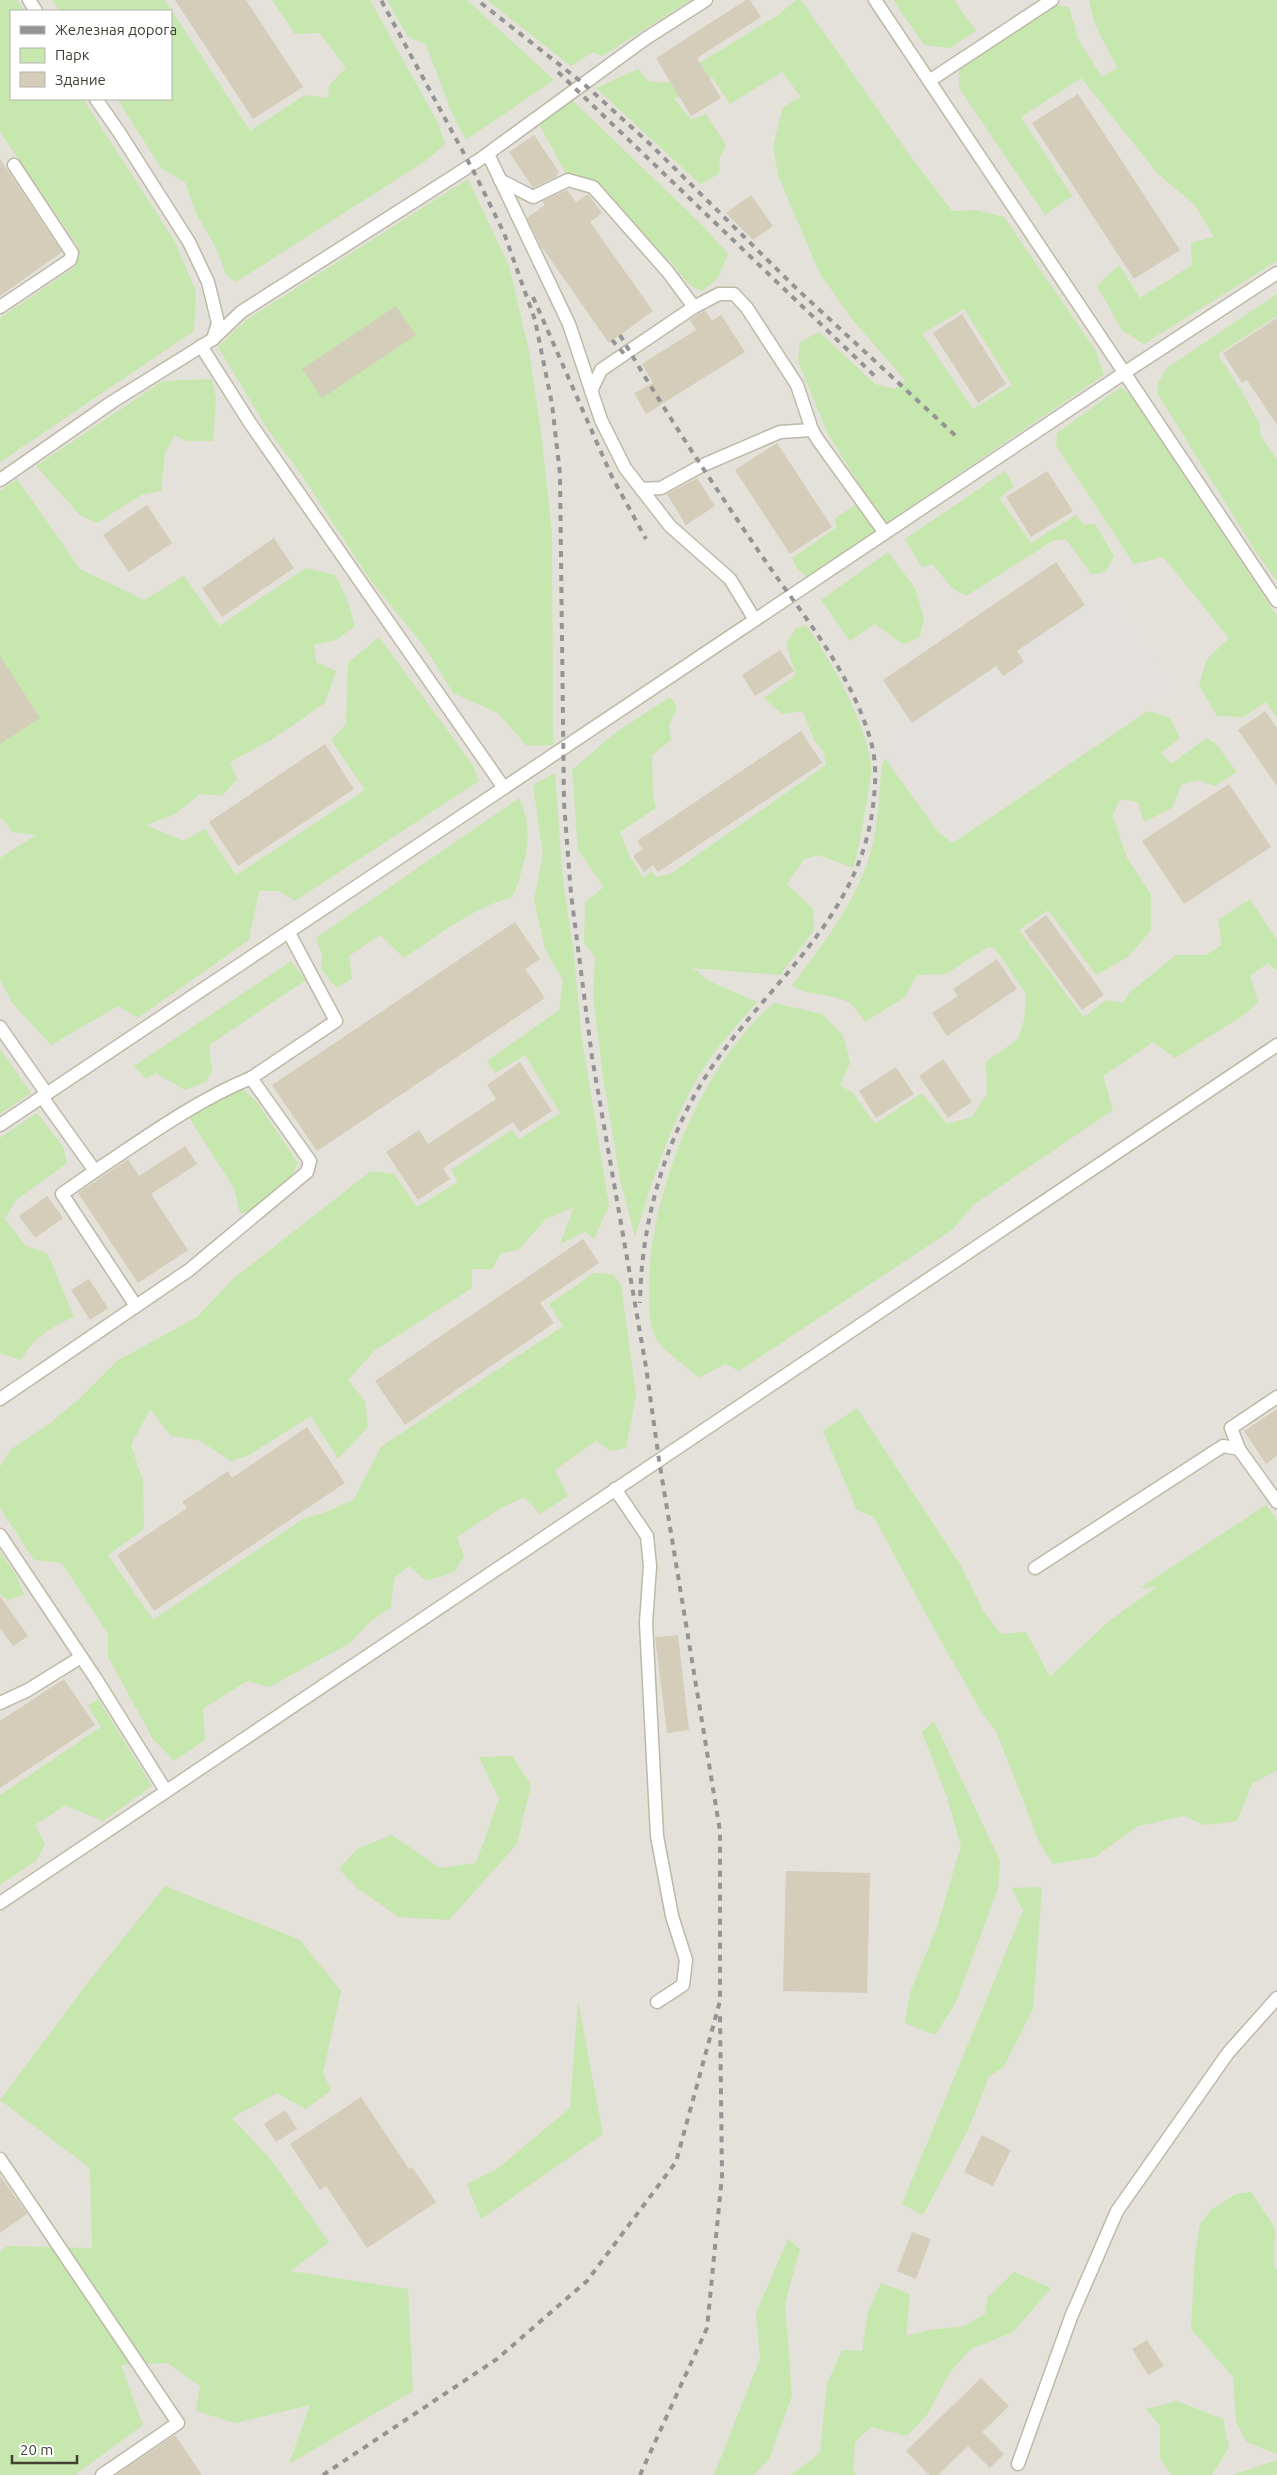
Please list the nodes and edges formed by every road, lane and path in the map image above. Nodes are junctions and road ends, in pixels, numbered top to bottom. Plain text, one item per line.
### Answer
1 (706, 0) edge
2 (875, 0) edge
3 (1052, 0) edge
4 (929, 81) junction
5 (97, 100) edge
6 (488, 154) junction
7 (14, 165) dead end
8 (500, 180) junction
9 (1277, 273) edge
10 (0, 307) edge
11 (694, 307) junction
12 (213, 339) junction
13 (201, 346) junction
14 (1124, 373) junction
15 (592, 391) junction
16 (812, 430) junction
17 (0, 480) edge
18 (641, 489) junction
19 (886, 533) junction
20 (1277, 601) edge
21 (755, 620) junction
22 (504, 788) junction
23 (288, 932) junction
24 (0, 1027) edge
25 (1277, 1045) edge
26 (251, 1078) junction
27 (45, 1095) junction
28 (0, 1125) edge
29 (95, 1171) junction
30 (136, 1306) junction
31 (1277, 1397) edge
32 (0, 1399) edge
33 (1239, 1449) junction
34 (616, 1489) junction
35 (1277, 1502) edge
36 (0, 1535) edge
37 (1035, 1568) dead end
38 (81, 1657) junction
39 (0, 1703) edge
40 (166, 1791) junction
41 (0, 1903) edge
42 (1277, 1998) edge
43 (657, 2002) dead end
44 (0, 2159) edge
45 (1018, 2464) dead end
46 (102, 2475) edge

1 - 6 lane
2 - 4 lane
3 - 4 lane
4 - 14 lane
5 - 12 lane
6 - 8 lane
6 - 12 lane
7 - 10 lane
8 - 11 lane
8 - 15 lane
9 - 14 lane
11 - 15 lane
11 - 16 lane
12 - 13 lane
13 - 17 lane
13 - 22 lane
14 - 19 lane
14 - 20 lane
15 - 18 lane
16 - 18 lane
16 - 19 lane
18 - 21 lane
19 - 21 lane
21 - 22 lane
22 - 23 lane
23 - 26 lane
23 - 27 lane
24 - 27 lane
25 - 34 lane
26 - 29 lane
26 - 30 lane
27 - 28 lane
27 - 29 lane
29 - 30 lane
30 - 32 lane
31 - 33 lane
33 - 35 lane
33 - 37 lane
34 - 40 lane
34 - 43 lane
36 - 38 lane
38 - 39 lane
38 - 40 lane
40 - 41 lane
42 - 45 lane
44 - 46 lane

